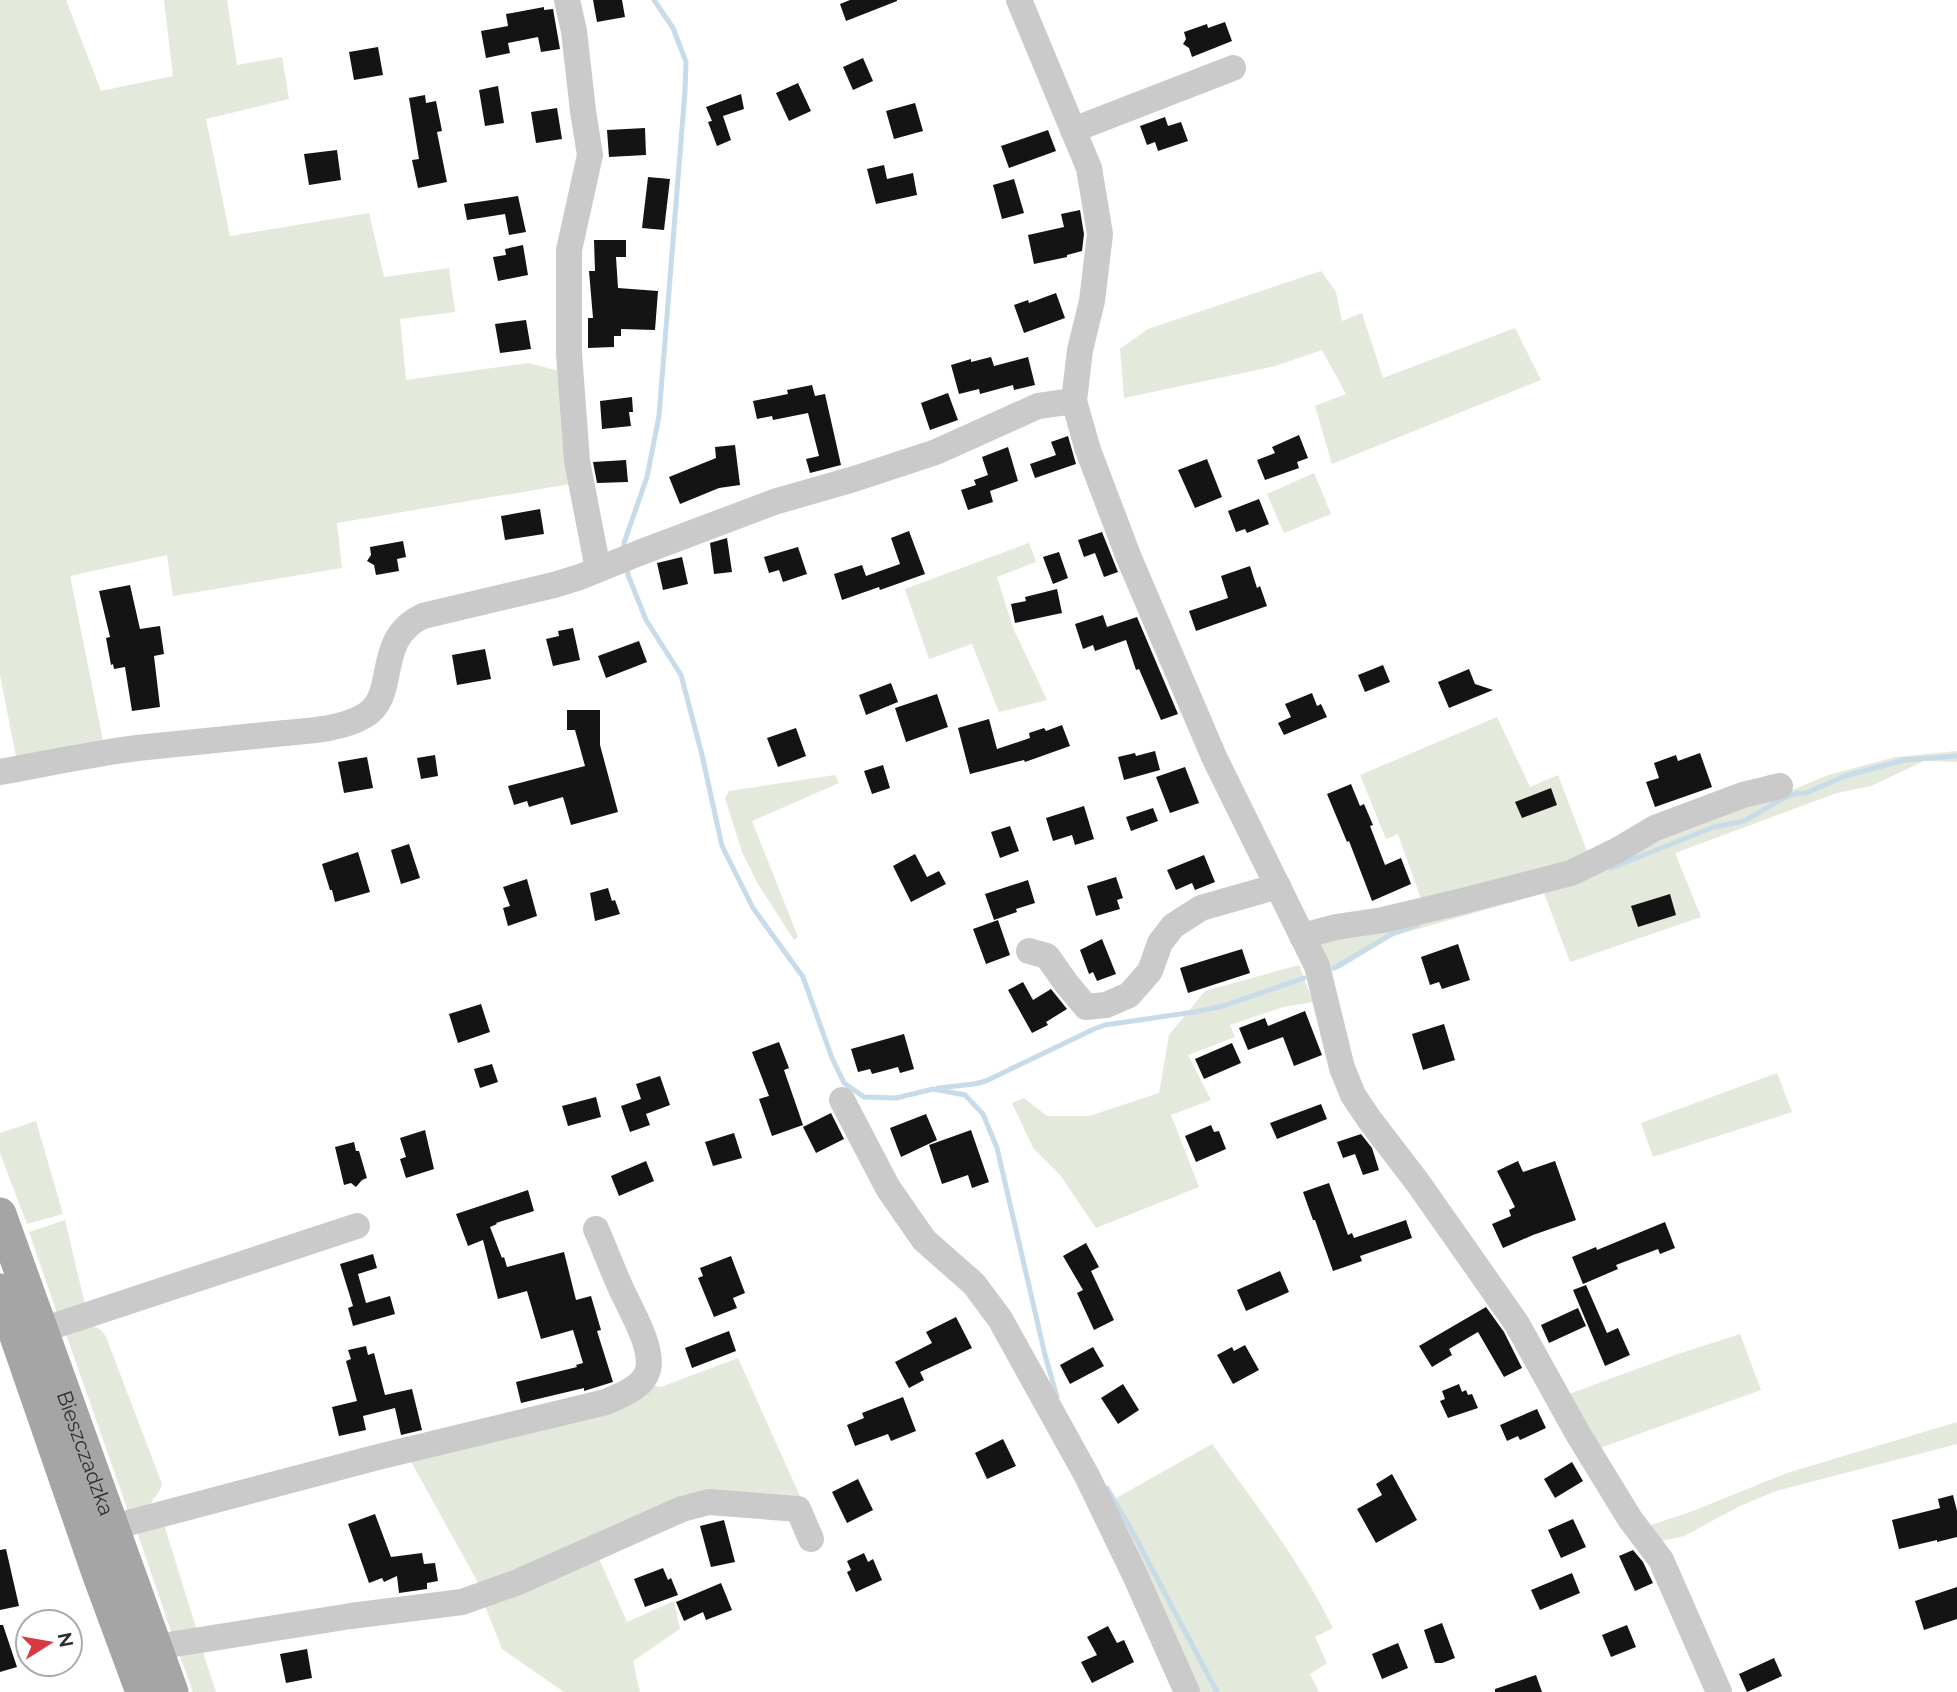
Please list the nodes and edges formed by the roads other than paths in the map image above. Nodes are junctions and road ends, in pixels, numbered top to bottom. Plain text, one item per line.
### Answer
1 (567, 0) edge
2 (1019, 0) edge
3 (1233, 68) dead end
4 (1073, 130) junction
5 (1074, 401) junction
6 (617, 562) junction
7 (0, 772) edge
8 (1780, 786) dead end
9 (1278, 886) junction
10 (1302, 936) junction
11 (1029, 951) dead end
12 (842, 1100) dead end
13 (0, 1214) edge
14 (357, 1226) dead end
15 (596, 1229) dead end
16 (0, 1290) edge
17 (42, 1330) junction
18 (113, 1527) junction
19 (811, 1539) dead end
20 (156, 1647) junction
21 (142, 1692) edge
22 (172, 1692) edge
23 (1187, 1692) edge
24 (1719, 1692) edge

1 - 6 street
2 - 4 street
3 - 4 street
4 - 5 street
5 - 6 street
5 - 9 street
6 - 7 street
8 - 10 street
9 - 10 street
9 - 11 street
10 - 24 street
12 - 23 street
13 - 17 main road, Bieszczadzka
14 - 17 street
15 - 18 street
16 - 21 main road, Bieszczadzka
17 - 18 main road, Bieszczadzka
18 - 20 main road, Bieszczadzka
19 - 20 street
20 - 22 main road, Bieszczadzka

